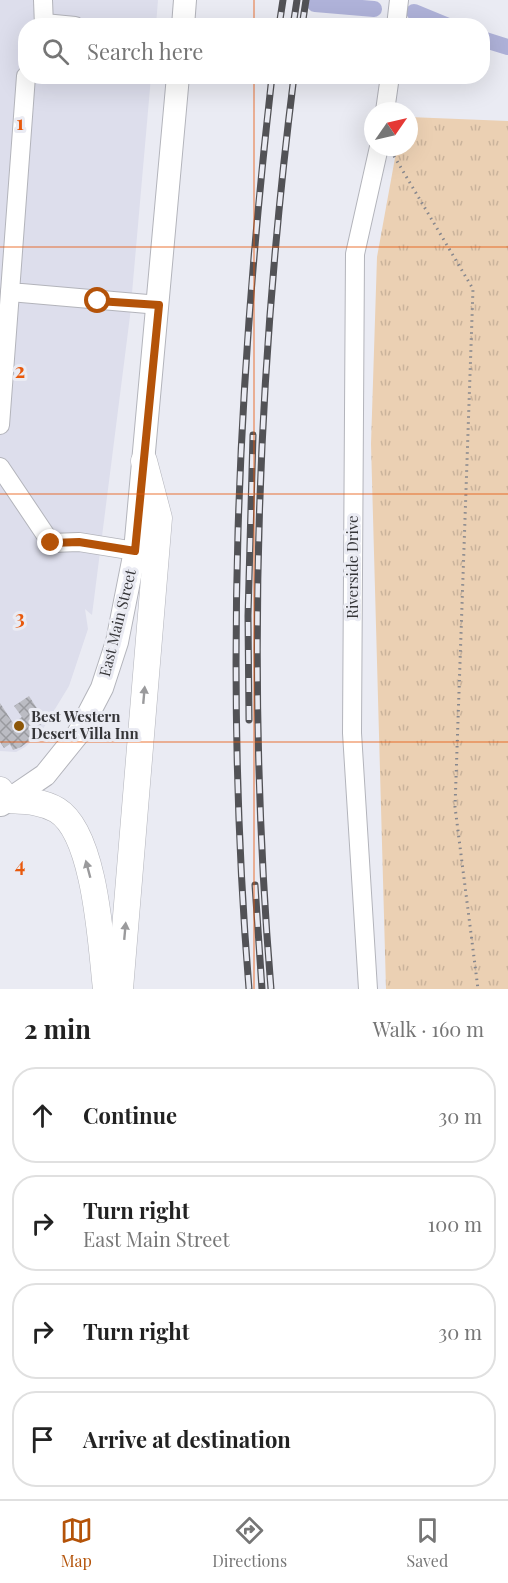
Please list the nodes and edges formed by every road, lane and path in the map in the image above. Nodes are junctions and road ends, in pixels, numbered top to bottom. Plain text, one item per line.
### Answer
1 (43, 0) edge
2 (185, 0) edge
3 (399, 0) edge
4 (44, 18) edge
5 (184, 18) edge
6 (397, 18) edge
7 (25, 84) edge
8 (177, 84) edge
9 (389, 84) edge
10 (386, 102) edge
11 (377, 156) edge
12 (393, 156) edge
13 (10, 292) junction
14 (159, 305) junction
15 (0, 425) edge
16 (144, 461) junction
17 (0, 467) edge
18 (135, 551) junction
19 (3, 798) edge
20 (106, 989) edge
21 (120, 989) edge
22 (368, 989) edge
23 (478, 989) edge

1 - 4 street
2 - 5 main road
3 - 6 street
7 - 13 street
8 - 14 main road, East Main Street
9 - 10 street
11 - 22 street, Riverside Drive
12 - 23 path
13 - 14 street
13 - 15 street
14 - 16 main road, East Main Street
16 - 18 main road, East Main Street
21 -> 16 highway
17 - 18 street
18 - 19 main road, East Main Street
20 -> 19 highway

